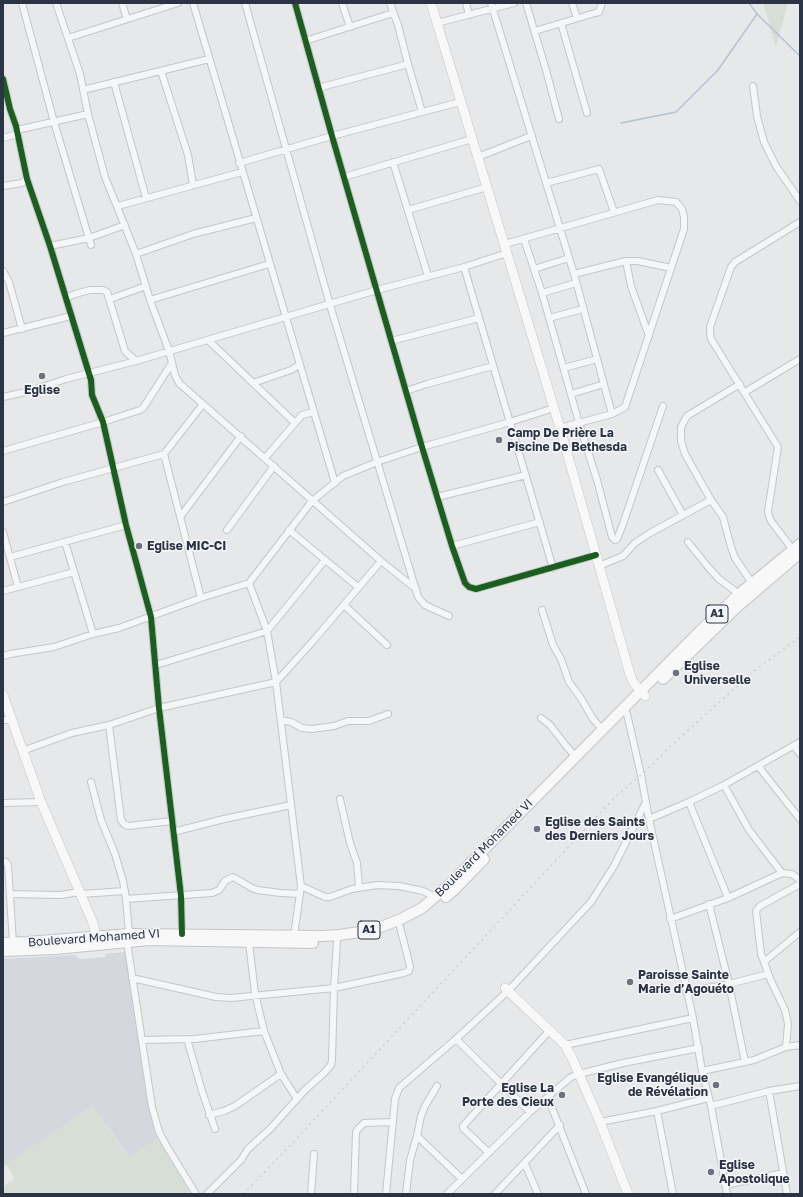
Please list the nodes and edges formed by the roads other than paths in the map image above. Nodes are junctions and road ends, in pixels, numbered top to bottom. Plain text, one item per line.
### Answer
1 (22, 3) edge
2 (56, 3) edge
3 (122, 3) edge
4 (178, 3) edge
5 (193, 3) edge
6 (245, 3) edge
7 (295, 3) edge
8 (342, 3) edge
9 (390, 3) edge
10 (431, 3) edge
11 (466, 3) edge
12 (514, 3) edge
13 (526, 3) edge
14 (572, 3) edge
15 (602, 3) edge
16 (163, 5) edge
17 (492, 6) edge
18 (393, 13) junction
19 (469, 15) junction
20 (577, 18) junction
21 (127, 19) junction
22 (437, 23) junction
23 (561, 23) junction
24 (350, 27) junction
25 (535, 31) junction
26 (68, 38) junction
27 (305, 41) junction
28 (209, 59) junction
29 (408, 64) junction
30 (161, 71) junction
31 (3, 79) edge
32 (114, 82) junction
33 (753, 86) dead end
34 (318, 88) junction
35 (83, 90) junction
36 (4, 94) edge
37 (460, 102) junction
38 (422, 112) junction
39 (587, 113) dead end
40 (88, 114) junction
41 (559, 118) dead end
42 (54, 122) junction
43 (17, 132) junction
44 (332, 136) junction
45 (531, 136) junction
46 (3, 138) edge
47 (472, 139) junction
48 (286, 150) junction
49 (478, 157) junction
50 (393, 162) junction
51 (240, 163) junction
52 (242, 172) junction
53 (344, 177) junction
54 (27, 179) junction
55 (546, 183) junction
56 (193, 185) junction
57 (3, 186) edge
58 (487, 187) junction
59 (146, 198) junction
60 (800, 201) edge
61 (118, 206) junction
62 (408, 210) junction
63 (614, 212) junction
64 (256, 218) junction
65 (800, 222) edge
66 (125, 225) junction
67 (560, 229) junction
68 (89, 238) junction
69 (524, 239) junction
70 (91, 244) dead end
71 (50, 246) junction
72 (506, 248) junction
73 (136, 254) junction
74 (569, 258) junction
75 (626, 261) junction
76 (269, 264) junction
77 (464, 267) junction
78 (671, 268) junction
79 (534, 269) junction
80 (3, 271) edge
81 (574, 274) junction
82 (428, 276) junction
83 (576, 283) junction
84 (146, 286) junction
85 (377, 290) junction
86 (542, 293) junction
87 (66, 298) junction
88 (110, 299) junction
89 (150, 300) junction
90 (330, 305) junction
91 (583, 309) junction
92 (71, 316) junction
93 (285, 317) junction
94 (478, 318) junction
95 (549, 318) junction
96 (22, 329) junction
97 (3, 333) edge
98 (649, 336) junction
99 (208, 340) junction
100 (391, 341) junction
101 (169, 351) junction
102 (597, 359) junction
103 (800, 359) edge
104 (136, 361) junction
105 (172, 363) junction
106 (299, 365) junction
107 (493, 366) junction
108 (564, 368) junction
109 (89, 373) junction
110 (253, 383) junction
111 (604, 384) junction
112 (740, 384) junction
113 (406, 391) junction
114 (745, 392) junction
115 (571, 394) junction
116 (3, 397) edge
117 (203, 404) junction
118 (663, 406) dead end
119 (554, 408) junction
120 (313, 412) junction
121 (612, 414) junction
122 (102, 422) junction
123 (295, 422) junction
124 (510, 422) junction
125 (579, 423) junction
126 (560, 428) junction
127 (241, 436) junction
128 (422, 447) junction
129 (3, 451) edge
130 (164, 454) junction
131 (265, 458) junction
132 (377, 462) junction
133 (274, 466) junction
134 (113, 468) junction
135 (658, 470) dead end
136 (526, 475) junction
137 (334, 483) junction
138 (437, 497) junction
139 (712, 500) junction
140 (312, 501) junction
141 (3, 502) edge
142 (683, 516) junction
143 (180, 517) junction
144 (540, 522) junction
145 (126, 525) junction
146 (227, 530) dead end
147 (289, 530) junction
148 (3, 532) edge
149 (65, 542) junction
150 (688, 542) dead end
151 (452, 546) junction
152 (798, 549) edge
153 (596, 555) junction
154 (10, 557) junction
155 (325, 560) junction
156 (381, 561) junction
157 (600, 566) junction
158 (553, 568) junction
159 (74, 572) junction
160 (249, 583) junction
161 (752, 583) junction
162 (18, 587) junction
163 (358, 587) junction
164 (416, 589) junction
165 (3, 591) edge
166 (739, 594) junction
167 (201, 598) junction
168 (344, 605) junction
169 (542, 610) dead end
170 (449, 616) dead end
171 (151, 617) junction
172 (267, 631) junction
173 (93, 634) junction
174 (386, 645) dead end
175 (3, 656) edge
176 (156, 665) junction
177 (276, 682) junction
178 (643, 693) junction
179 (3, 695) edge
180 (159, 708) junction
181 (626, 711) junction
182 (388, 714) dead end
183 (541, 718) dead end
184 (7, 720) edge
185 (281, 720) junction
186 (109, 725) junction
187 (602, 729) junction
188 (800, 742) edge
189 (794, 746) junction
190 (22, 751) junction
191 (800, 754) edge
192 (576, 757) junction
193 (758, 766) junction
194 (91, 782) dead end
195 (724, 785) junction
196 (340, 799) dead end
197 (41, 802) junction
198 (646, 802) junction
199 (689, 802) junction
200 (3, 803) edge
201 (291, 805) junction
202 (649, 819) junction
203 (800, 819) edge
204 (172, 821) junction
205 (173, 832) junction
206 (3, 861) edge
207 (782, 873) junction
208 (799, 877) edge
209 (800, 884) edge
210 (301, 886) junction
211 (359, 888) junction
212 (125, 891) junction
213 (81, 893) junction
214 (10, 894) junction
215 (300, 894) junction
216 (181, 896) junction
217 (436, 897) junction
218 (728, 898) junction
219 (126, 899) junction
220 (709, 904) junction
221 (670, 919) junction
222 (400, 927) junction
223 (800, 932) edge
224 (182, 934) junction
225 (294, 936) junction
226 (128, 938) junction
227 (96, 940) junction
228 (337, 941) junction
229 (8, 943) edge
230 (249, 943) junction
231 (3, 951) edge
232 (765, 961) junction
233 (768, 974) junction
234 (132, 978) junction
235 (729, 984) junction
236 (334, 988) junction
237 (506, 990) junction
238 (686, 992) junction
239 (256, 995) junction
240 (693, 1018) junction
241 (264, 1031) junction
242 (549, 1031) junction
243 (187, 1039) junction
244 (456, 1039) junction
245 (142, 1040) junction
246 (565, 1045) junction
247 (800, 1045) edge
248 (699, 1048) junction
249 (786, 1048) junction
250 (745, 1062) junction
251 (702, 1071) junction
252 (281, 1074) junction
253 (579, 1074) junction
254 (501, 1084) junction
255 (437, 1086) dead end
256 (800, 1086) edge
257 (769, 1092) junction
258 (548, 1098) junction
259 (708, 1098) junction
260 (297, 1099) junction
261 (711, 1106) junction
262 (657, 1111) junction
263 (530, 1112) junction
264 (209, 1115) junction
265 (393, 1122) junction
266 (600, 1122) junction
267 (560, 1126) junction
268 (215, 1129) dead end
269 (417, 1136) junction
270 (489, 1153) junction
271 (314, 1154) dead end
272 (524, 1164) junction
273 (783, 1173) junction
274 (462, 1178) junction
275 (725, 1184) junction
276 (196, 1194) edge
277 (207, 1194) edge
278 (311, 1194) edge
279 (354, 1194) edge
280 (386, 1194) edge
281 (406, 1194) edge
282 (447, 1194) edge
283 (496, 1194) edge
284 (538, 1194) edge
285 (586, 1194) edge
286 (628, 1194) edge
287 (673, 1194) edge
288 (727, 1194) edge
289 (787, 1194) edge

1 - 42 street
2 - 26 street
3 - 21 street
4 - 16 street
5 - 28 street
6 - 48 street
7 - 27 street
8 - 24 street
9 - 18 street
10 - 22 street
11 - 19 street
12 - 17 street
13 - 25 street
14 - 20 street
15 - 20 street
16 - 21 street
17 - 19 street
17 - 45 street
18 - 24 street
18 - 29 street
19 - 22 street
20 - 23 street
21 - 26 street
22 - 37 street
23 - 25 street
23 - 39 street
24 - 27 street
25 - 41 street
26 - 35 street
27 - 34 street
28 - 30 street
28 - 51 street
29 - 34 street
29 - 38 street
30 - 32 street
30 - 56 street
31 - 36 street
32 - 35 street
32 - 59 street
33 - 60 street
34 - 44 street
35 - 40 street
36 - 43 street
37 - 38 street
37 - 47 street
38 - 44 street
40 - 42 street
40 - 61 street
42 - 43 street
42 - 68 street
43 - 46 street
43 - 54 street
44 - 48 street
44 - 53 street
45 - 49 street
45 - 55 street
47 - 49 street
47 - 50 street
48 - 51 street
48 - 90 street
49 - 58 street
50 - 53 street
50 - 62 street
51 - 52 street
52 - 56 street
52 - 64 street
53 - 85 street
54 - 57 street
54 - 71 street
55 - 63 street
55 - 67 street
56 - 59 street
58 - 62 street
58 - 72 street
59 - 61 street
61 - 66 street
62 - 82 street
63 - 67 street
63 - 78 street
64 - 73 street
64 - 76 street
65 - 112 street
66 - 68 street
66 - 73 street
67 - 69 street
67 - 74 street
68 - 70 street
68 - 71 street
69 - 72 street
69 - 79 street
71 - 87 street
72 - 77 street
72 - 119 street
73 - 84 street
74 - 79 street
74 - 81 street
75 - 78 street
75 - 81 street
75 - 98 street
76 - 89 street
76 - 93 street
77 - 82 street
77 - 94 street
78 - 98 street
79 - 86 street
80 - 96 street
81 - 83 street
82 - 85 street
83 - 86 street
83 - 91 street
84 - 88 street
84 - 89 street
85 - 90 street
85 - 100 street
86 - 95 street
87 - 88 street
87 - 92 street
88 - 104 street
89 - 101 street
90 - 93 street
90 - 132 street
91 - 95 street
91 - 102 street
92 - 96 street
92 - 109 street
93 - 99 street
93 - 106 street
94 - 100 street
94 - 107 street
95 - 108 street
96 - 97 street
98 - 121 street
99 - 101 street
99 - 110 street
100 - 113 street
101 - 104 street
101 - 105 street
102 - 108 street
102 - 111 street
103 - 114 street
104 - 109 street
105 - 117 street
105 - 122 street
106 - 110 street
106 - 120 street
107 - 113 street
107 - 124 street
108 - 115 street
109 - 116 street
109 - 122 street
110 - 123 street
111 - 115 street
111 - 121 street
112 - 114 street
112 - 139 street
113 - 128 street
114 - 152 street
115 - 125 street
117 - 127 street
117 - 130 street
118 - 125 street
119 - 124 street
119 - 126 street
120 - 123 street
120 - 137 street
121 - 125 street
122 - 129 street
122 - 134 street
123 - 131 street
124 - 128 street
124 - 136 street
125 - 126 street
126 - 153 street
127 - 131 street
127 - 143 street
128 - 132 street
128 - 138 street
130 - 134 street
130 - 143 street
131 - 133 street
132 - 137 street
132 - 164 street
133 - 140 street
133 - 146 street
134 - 141 street
134 - 145 street
135 - 142 street
136 - 138 street
136 - 144 street
137 - 140 street
138 - 151 street
139 - 142 street
139 - 161 street
140 - 147 street
140 - 156 street
142 - 157 street
143 - 167 street
144 - 151 street
144 - 158 street
145 - 149 street
145 - 171 street
147 - 155 street
147 - 160 street
148 - 154 street
149 - 154 street
149 - 159 street
150 - 166 street
151 - 158 street
152 - 161 main road, Boulevard Mohamed VI / A1
152 - 178 main road, Boulevard Mohamed VI / A1
153 - 157 street
153 - 158 street
154 - 162 street
155 - 163 street
155 - 172 street
156 - 163 street
156 - 164 street
157 - 178 street
159 - 162 street
159 - 173 street
160 - 167 street
160 - 172 street
161 - 166 main road, Boulevard Mohamed VI / A1
162 - 165 street
163 - 168 street
164 - 170 street
166 - 178 main road, Boulevard Mohamed VI / A1
167 - 171 street
168 - 174 street
168 - 177 street
169 - 187 street
171 - 173 street
171 - 176 street
172 - 176 street
172 - 177 street
173 - 175 street
176 - 180 street
177 - 180 street
177 - 185 street
178 - 181 main road, Boulevard Mohamed VI / A1
179 - 184 street
180 - 186 street
180 - 204 street
181 - 187 main road, Boulevard Mohamed VI / A1
181 - 198 street
181 - 222 main road, Boulevard Mohamed VI / A1
182 - 185 street
183 - 192 street
184 - 190 street
185 - 201 street
186 - 190 street
186 - 204 street
187 - 192 main road, Boulevard Mohamed VI / A1
188 - 189 street
189 - 191 street
189 - 193 street
190 - 197 street
192 - 217 main road, Boulevard Mohamed VI / A1
193 - 195 street
193 - 203 street
194 - 212 street
195 - 199 street
195 - 207 street
196 - 211 street
197 - 200 street
197 - 213 street
198 - 202 street
198 - 237 street
199 - 202 street
199 - 218 street
201 - 205 street
201 - 210 street
202 - 221 street
204 - 205 street
205 - 216 street
206 - 214 street
207 - 208 street
207 - 218 street
209 - 232 street
210 - 211 street
210 - 215 street
211 - 217 street
212 - 213 street
212 - 219 street
213 - 214 street
213 - 227 street
214 - 229 street
215 - 216 street
215 - 225 street
216 - 219 street
216 - 224 street
217 - 225 main road, Boulevard Mohamed VI / A1
218 - 220 street
219 - 226 street
220 - 221 street
220 - 235 street
221 - 238 street
222 - 228 main road, Boulevard Mohamed VI / A1
222 - 236 street
223 - 232 street
224 - 225 main road, Boulevard Mohamed VI / A1
224 - 226 main road, Boulevard Mohamed VI / A1
226 - 227 main road, Boulevard Mohamed VI / A1
226 - 230 main road, Boulevard Mohamed VI / A1
226 - 234 street
227 - 229 main road, Boulevard Mohamed VI / A1
227 - 231 main road, Boulevard Mohamed VI / A1
228 - 230 main road, Boulevard Mohamed VI / A1
228 - 236 street
230 - 239 street
232 - 233 street
233 - 235 street
233 - 249 street
234 - 239 street
234 - 245 street
235 - 238 street
235 - 250 street
236 - 239 street
236 - 260 street
237 - 242 street
237 - 244 street
238 - 240 street
239 - 241 street
240 - 246 street
240 - 248 street
241 - 243 street
241 - 252 street
242 - 246 street
242 - 254 street
243 - 245 street
243 - 264 street
244 - 254 street
244 - 265 street
245 - 276 street
246 - 253 street
247 - 249 street
248 - 251 street
248 - 253 street
249 - 250 street
250 - 251 street
251 - 259 street
252 - 260 street
252 - 264 street
253 - 258 street
253 - 266 street
254 - 263 street
254 - 270 street
255 - 269 street
256 - 257 street
257 - 261 street
257 - 273 street
258 - 263 street
258 - 267 street
259 - 261 street
259 - 262 street
260 - 277 street
261 - 275 street
262 - 266 street
262 - 287 street
263 - 270 street
264 - 268 street
265 - 279 street
265 - 280 street
266 - 286 street
267 - 272 street
267 - 285 street
269 - 274 street
269 - 281 street
270 - 274 street
271 - 278 street
272 - 283 street
272 - 284 street
273 - 275 street
273 - 289 street
274 - 282 street
275 - 288 street

